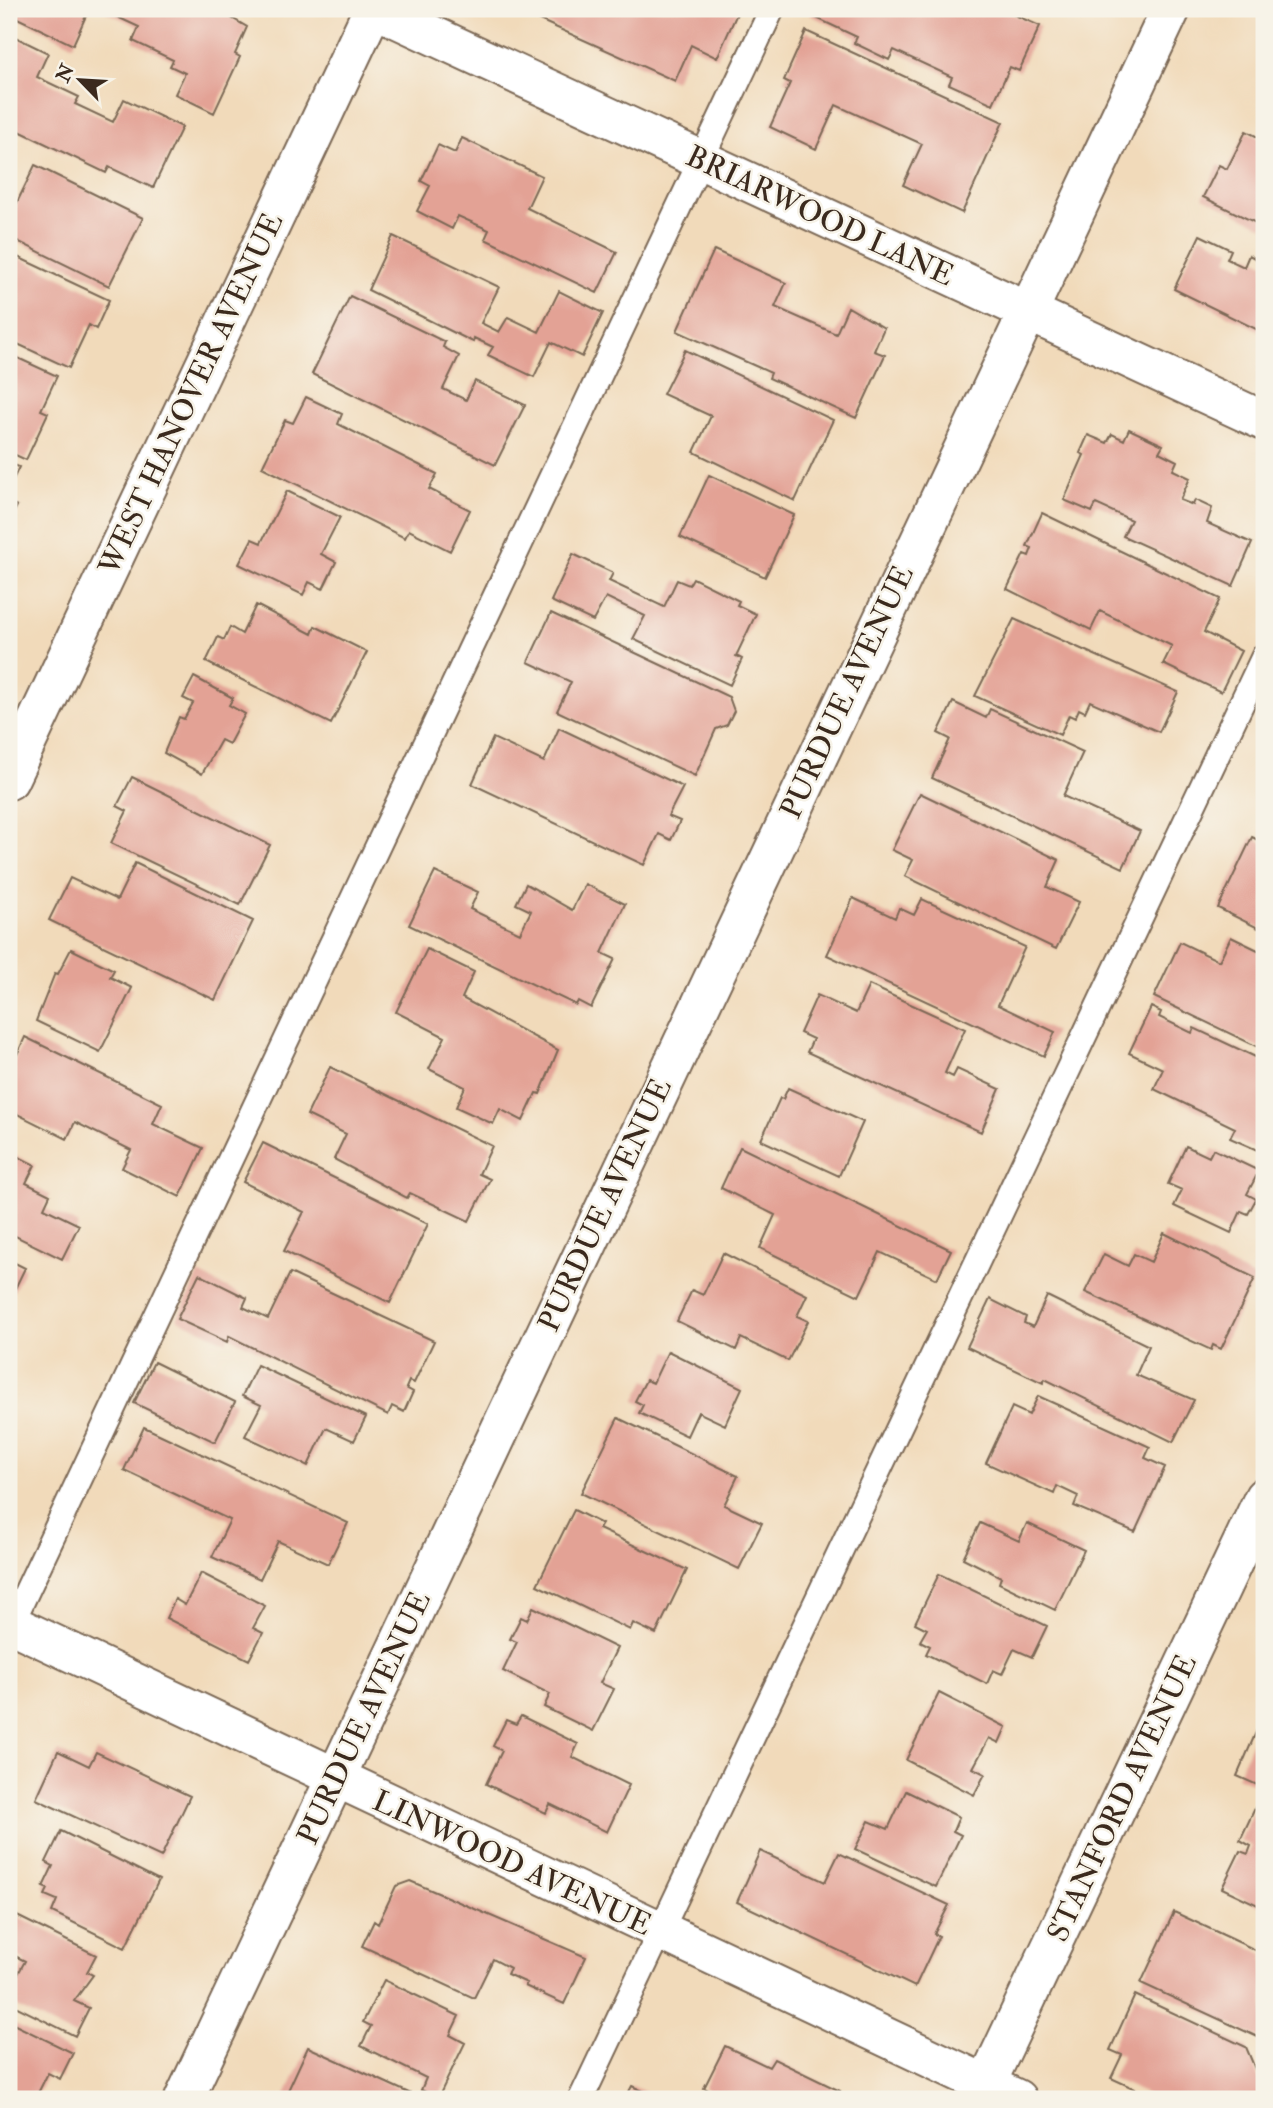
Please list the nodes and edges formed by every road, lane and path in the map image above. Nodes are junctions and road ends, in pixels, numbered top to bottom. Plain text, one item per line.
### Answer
1 (375, 9) edge
2 (772, 9) edge
3 (1171, 9) edge
4 (699, 161) junction
5 (1027, 311) junction
6 (1264, 421) edge
7 (1264, 656) edge
8 (9, 780) edge
9 (1264, 1497) edge
10 (10, 1625) edge
11 (335, 1779) junction
12 (659, 1932) junction
13 (994, 2095) edge
14 (184, 2099) edge
15 (581, 2099) edge

1 - 4 street, BRIARWOOD LANE
1 - 8 street, WEST HANOVER AVENUE
2 - 4 lane
3 - 5 street, PURDUE AVENUE
4 - 5 street, BRIARWOOD LANE
4 - 10 lane
5 - 6 street, BRIARWOOD LANE
5 - 11 street, PURDUE AVENUE
7 - 12 lane
9 - 13 street, STANFORD AVENUE
10 - 11 street, LINWOOD AVENUE
11 - 12 street, LINWOOD AVENUE
11 - 14 street, PURDUE AVENUE
12 - 13 street, LINWOOD AVENUE
12 - 15 lane

